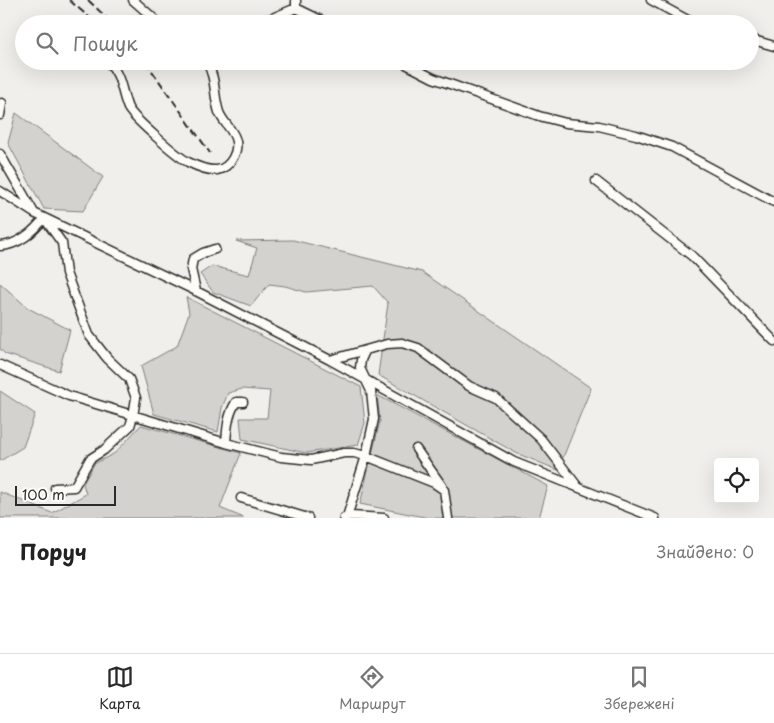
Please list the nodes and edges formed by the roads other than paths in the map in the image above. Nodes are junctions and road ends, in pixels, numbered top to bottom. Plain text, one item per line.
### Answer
1 (133, 0) edge
2 (651, 0) edge
3 (296, 4) edge
4 (150, 15) edge
5 (275, 15) edge
6 (314, 15) edge
7 (678, 15) edge
8 (759, 42) edge
9 (774, 46) edge
10 (116, 70) edge
11 (211, 70) edge
12 (417, 70) edge
13 (2, 103) dead end
14 (0, 115) edge
15 (0, 154) edge
16 (596, 181) dead end
17 (0, 191) edge
18 (774, 202) edge
19 (34, 213) junction
20 (44, 218) junction
21 (0, 246) edge
22 (215, 249) dead end
23 (196, 291) junction
24 (774, 341) edge
25 (365, 351) junction
26 (330, 360) junction
27 (0, 365) edge
28 (366, 379) junction
29 (243, 402) dead end
30 (134, 416) junction
31 (226, 443) junction
32 (416, 450) dead end
33 (366, 456) junction
34 (56, 488) dead end
35 (579, 488) junction
36 (444, 490) junction
37 (241, 498) dead end
38 (308, 518) edge
39 (345, 518) edge
40 (384, 518) edge
41 (448, 518) edge
42 (654, 518) edge

1 - 4 lane
2 - 7 lane
3 - 5 lane
3 - 6 lane
8 - 9 lane
10 - 11 lane
12 - 18 lane
13 - 14 lane
15 - 19 lane
16 - 24 lane
17 - 19 lane
19 - 20 lane
20 - 21 lane
20 - 23 lane
20 - 30 lane
22 - 23 lane
23 - 26 lane
25 - 26 lane
25 - 28 lane
25 - 35 lane
26 - 28 lane
27 - 30 lane
28 - 33 lane
28 - 35 lane
29 - 31 lane
30 - 31 lane
30 - 34 lane
31 - 33 lane
32 - 36 lane
33 - 36 lane
33 - 39 lane
35 - 42 lane
36 - 41 lane
37 - 38 lane
39 - 40 lane

